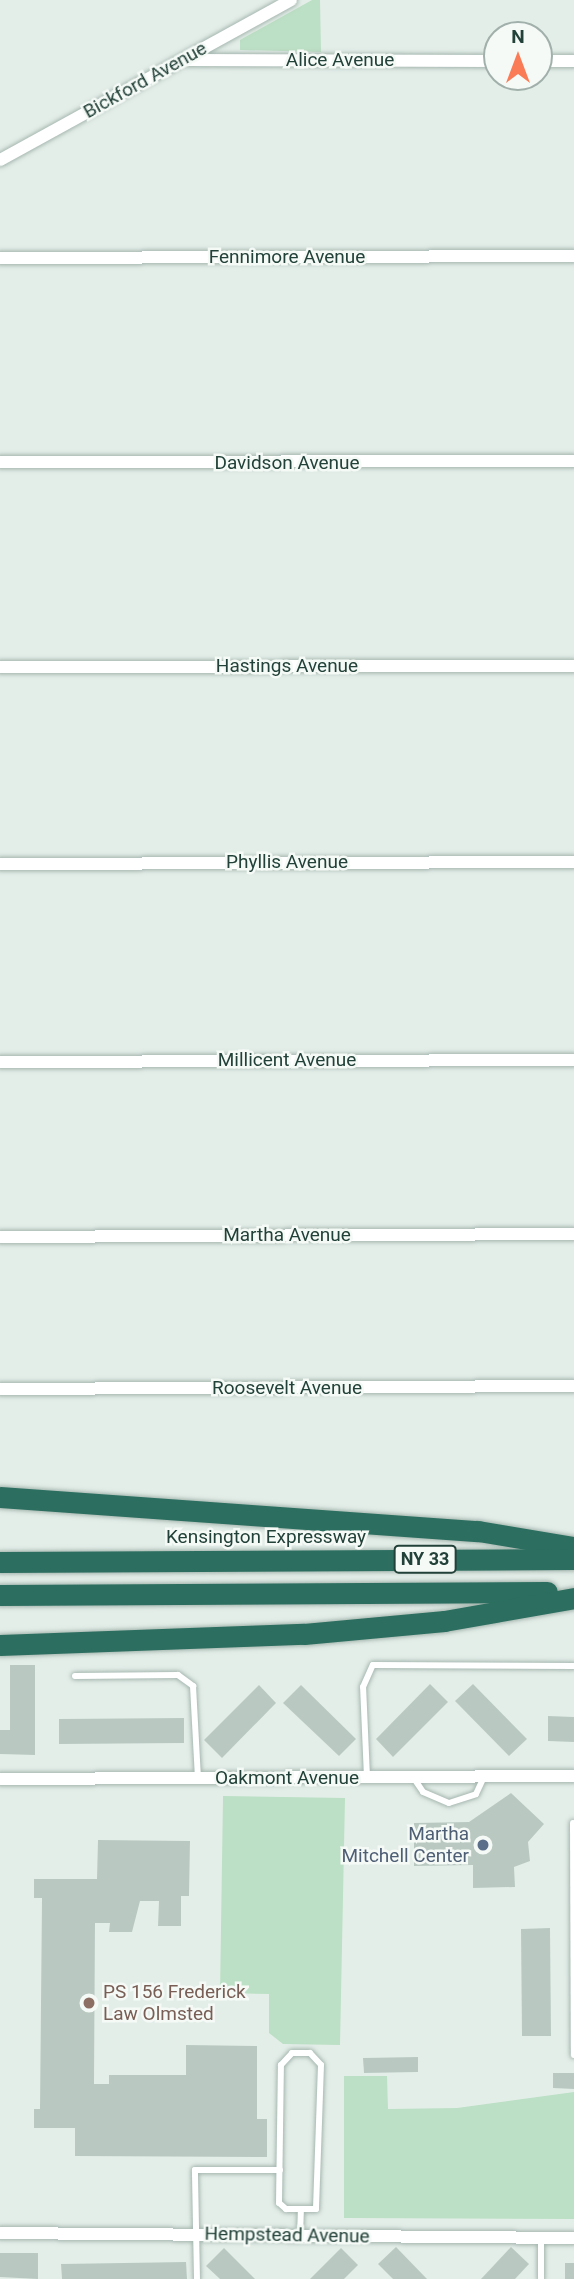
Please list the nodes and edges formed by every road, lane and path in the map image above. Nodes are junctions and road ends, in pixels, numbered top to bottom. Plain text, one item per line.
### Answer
1 (290, 0) edge
2 (182, 60) junction
3 (483, 61) edge
4 (553, 61) edge
5 (574, 61) edge
6 (0, 160) edge
7 (574, 256) edge
8 (0, 258) edge
9 (574, 461) edge
10 (0, 462) edge
11 (574, 666) edge
12 (0, 667) edge
13 (574, 862) edge
14 (0, 864) edge
15 (574, 1060) edge
16 (0, 1062) edge
17 (574, 1234) edge
18 (0, 1237) edge
19 (574, 1386) edge
20 (0, 1389) edge
21 (0, 1497) edge
22 (574, 1547) edge
23 (574, 1559) edge
24 (0, 1562) edge
25 (574, 1592) edge
26 (0, 1595) edge
27 (574, 1598) edge
28 (0, 1645) edge
29 (574, 1666) edge
30 (75, 1676) dead end
31 (574, 1776) edge
32 (413, 1777) junction
33 (484, 1777) junction
34 (367, 1778) junction
35 (0, 1779) edge
36 (198, 1779) junction
37 (573, 1823) edge
38 (573, 1870) edge
39 (573, 1951) edge
40 (574, 2055) edge
41 (280, 2170) junction
42 (301, 2210) junction
43 (0, 2233) edge
44 (195, 2234) junction
45 (300, 2236) junction
46 (541, 2238) junction
47 (574, 2238) edge
48 (197, 2279) edge
49 (541, 2279) edge

1 - 2 street, Bickford Avenue
2 - 3 street, Alice Avenue
2 - 6 street, Bickford Avenue
4 - 5 street
7 - 8 street, Fennimore Avenue
9 - 10 street, Davidson Avenue
11 - 12 street, Hastings Avenue
13 - 14 street, Phyllis Avenue
15 - 16 street, Millicent Avenue
17 - 18 street, Martha Avenue
19 - 20 street, Roosevelt Avenue
21 - 22 highway
23 - 24 highway, Kensington Expressway / NY 33
25 - 26 highway, NY 33
27 - 28 highway
29 - 34 lane
30 - 36 lane
31 - 33 street, Oakmont Avenue
32 - 33 street, Oakmont Avenue
32 - 33 lane
32 - 34 street, Oakmont Avenue
34 - 36 street, Oakmont Avenue
35 - 36 street, Oakmont Avenue
37 - 38 lane
38 - 39 lane
39 - 40 lane
41 - 42 lane
41 - 42 lane
41 - 44 lane
42 - 45 lane
43 - 44 street, Hempstead Avenue
44 - 45 street, Hempstead Avenue
44 - 48 lane
45 - 46 street, Hempstead Avenue
46 - 47 street, Hempstead Avenue
46 - 49 lane

